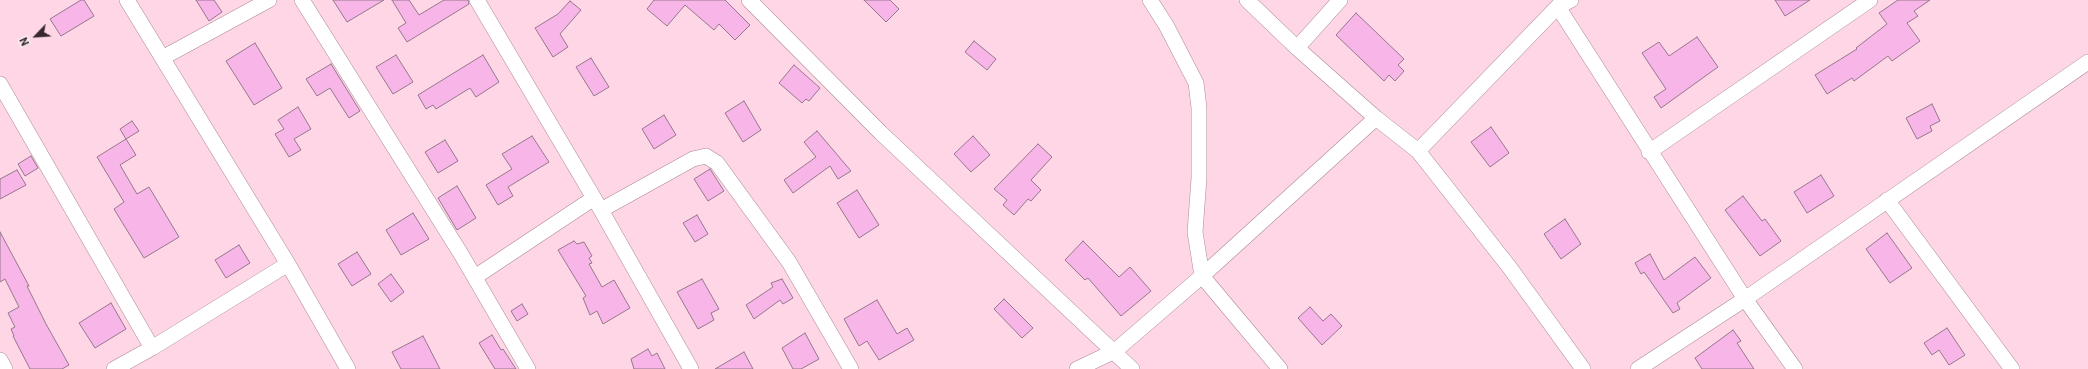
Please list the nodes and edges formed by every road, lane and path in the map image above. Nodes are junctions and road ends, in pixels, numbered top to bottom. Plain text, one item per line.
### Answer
1 (127, 0) edge
2 (269, 0) edge
3 (302, 0) edge
4 (477, 0) edge
5 (749, 0) edge
6 (1150, 0) edge
7 (1247, 0) edge
8 (1340, 0) edge
9 (1870, 0) edge
10 (1564, 2) edge
11 (1297, 48) junction
12 (164, 58) junction
13 (2088, 62) edge
14 (0, 84) edge
15 (1376, 118) junction
16 (1418, 151) junction
17 (1649, 152) junction
18 (1887, 200) junction
19 (597, 204) junction
20 (288, 264) junction
21 (1202, 276) junction
22 (475, 277) junction
23 (1745, 299) junction
24 (152, 348) junction
25 (1115, 351) junction
26 (0, 360) edge
27 (5, 369) edge
28 (114, 369) edge
29 (348, 369) edge
30 (528, 369) edge
31 (691, 369) edge
32 (851, 369) edge
33 (1077, 369) edge
34 (1132, 369) edge
35 (1280, 369) edge
36 (1583, 369) edge
37 (1638, 369) edge
38 (1795, 369) edge
39 (2012, 369) edge

1 - 12 street
2 - 12 street
3 - 22 street
4 - 19 street
5 - 25 street
6 - 21 street
7 - 11 street
8 - 11 street
9 - 17 street
10 - 16 street
10 - 17 street
11 - 15 street
12 - 20 street
13 - 18 street
14 - 24 street
15 - 16 street
15 - 21 street
16 - 36 street
17 - 23 street
18 - 23 street
18 - 39 street
19 - 22 street
19 - 31 street
19 - 32 street
20 - 24 street
20 - 29 street
21 - 25 street
21 - 35 street
22 - 30 street
23 - 37 street
23 - 38 street
24 - 28 street
25 - 33 street
25 - 34 street
26 - 27 street

